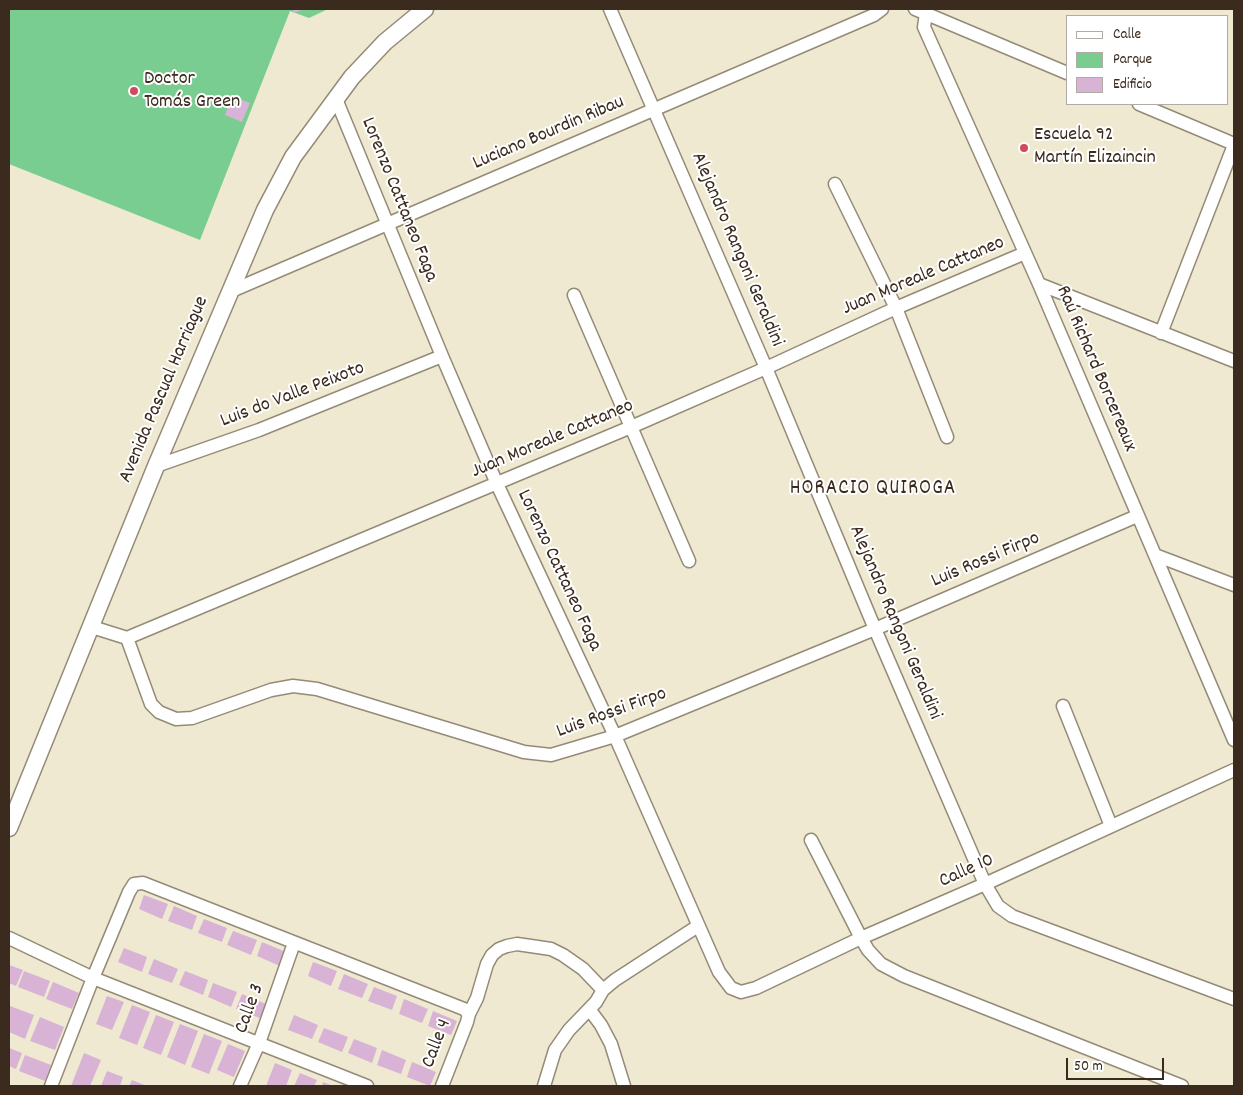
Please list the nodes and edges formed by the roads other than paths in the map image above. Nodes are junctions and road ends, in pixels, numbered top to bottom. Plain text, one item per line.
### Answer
1 (425, 9) edge
2 (610, 9) edge
3 (882, 9) edge
4 (920, 11) edge
5 (1066, 73) edge
6 (336, 99) junction
7 (1141, 105) edge
8 (655, 109) junction
9 (1234, 145) edge
10 (836, 184) dead end
11 (387, 224) junction
12 (1024, 254) junction
13 (1039, 284) junction
14 (229, 292) junction
15 (574, 295) dead end
16 (896, 308) junction
17 (1161, 332) junction
18 (442, 356) junction
19 (1234, 361) edge
20 (766, 368) junction
21 (631, 428) junction
22 (946, 437) dead end
23 (156, 466) junction
24 (497, 484) junction
25 (1137, 516) junction
26 (1155, 555) junction
27 (689, 560) dead end
28 (1234, 585) edge
29 (92, 627) junction
30 (875, 629) junction
31 (127, 638) junction
32 (1063, 706) dead end
33 (615, 736) junction
34 (1234, 740) edge
35 (1234, 770) edge
36 (1111, 826) junction
37 (9, 828) edge
38 (812, 840) dead end
39 (985, 884) junction
40 (698, 926) junction
41 (9, 938) edge
42 (860, 938) junction
43 (294, 942) junction
44 (719, 972) joint
45 (93, 978) junction
46 (603, 990) junction
47 (1234, 999) edge
48 (589, 1009) junction
49 (469, 1014) junction
50 (259, 1042) junction
51 (51, 1086) edge
52 (240, 1086) edge
53 (367, 1086) edge
54 (442, 1086) edge
55 (544, 1086) edge
56 (624, 1086) edge
57 (1182, 1086) edge

1 - 6 street, Avenida Pascual Harriague
2 - 8 street, Alejandro Rangoni Geraldini
3 - 8 street, Luciano Bourdin Ribau
4 - 5 street
4 - 12 street, Raú Richard Borcereaux
6 - 11 street, Lorenzo Cattaneo Faga
6 - 14 street, Avenida Pascual Harriague
7 - 9 street
8 - 11 street, Luciano Bourdin Ribau
8 - 20 street, Alejandro Rangoni Geraldini
9 - 17 street
10 - 16 street
11 - 14 street, Luciano Bourdin Ribau
11 - 18 street, Lorenzo Cattaneo Faga
12 - 13 street, Raú Richard Borcereaux
12 - 16 street, Juan Moreale Cattaneo
13 - 17 street
13 - 25 street, Raú Richard Borcereaux
14 - 23 street, Avenida Pascual Harriague
15 - 21 street
16 - 20 street, Juan Moreale Cattaneo
16 - 22 street
17 - 19 street
18 - 23 street, Luis do Valle Peixoto
18 - 24 street, Lorenzo Cattaneo Faga
20 - 21 street, Juan Moreale Cattaneo
20 - 30 street, Alejandro Rangoni Geraldini
21 - 24 street, Juan Moreale Cattaneo
21 - 27 street
23 - 29 street, Avenida Pascual Harriague
24 - 31 street, Juan Moreale Cattaneo
24 - 33 street, Lorenzo Cattaneo Faga
25 - 26 street, Raú Richard Borcereaux
25 - 30 street, Luis Rossi Firpo
26 - 28 street
26 - 34 street, Raú Richard Borcereaux
29 - 31 street
29 - 37 street, Avenida Pascual Harriague
30 - 33 street, Luis Rossi Firpo
30 - 39 street, Alejandro Rangoni Geraldini
31 - 33 street, Luis Rossi Firpo
32 - 36 street
33 - 40 street, Lorenzo Cattaneo Faga
35 - 36 street, Calle 10
36 - 39 street, Calle 10
38 - 42 street
39 - 42 street, Calle 10
39 - 47 street, Alejandro Rangoni Geraldini
40 - 44 street, Lorenzo Cattaneo Faga
40 - 46 street
41 - 45 street
42 - 44 street, Calle 10
42 - 57 street
43 - 45 street
43 - 49 street
43 - 50 street, Calle 3
45 - 50 street
45 - 51 street
46 - 48 street
46 - 49 street, Calle 4
48 - 55 street
48 - 56 street
49 - 54 street, Calle 4
50 - 52 street, Calle 3
50 - 53 street

